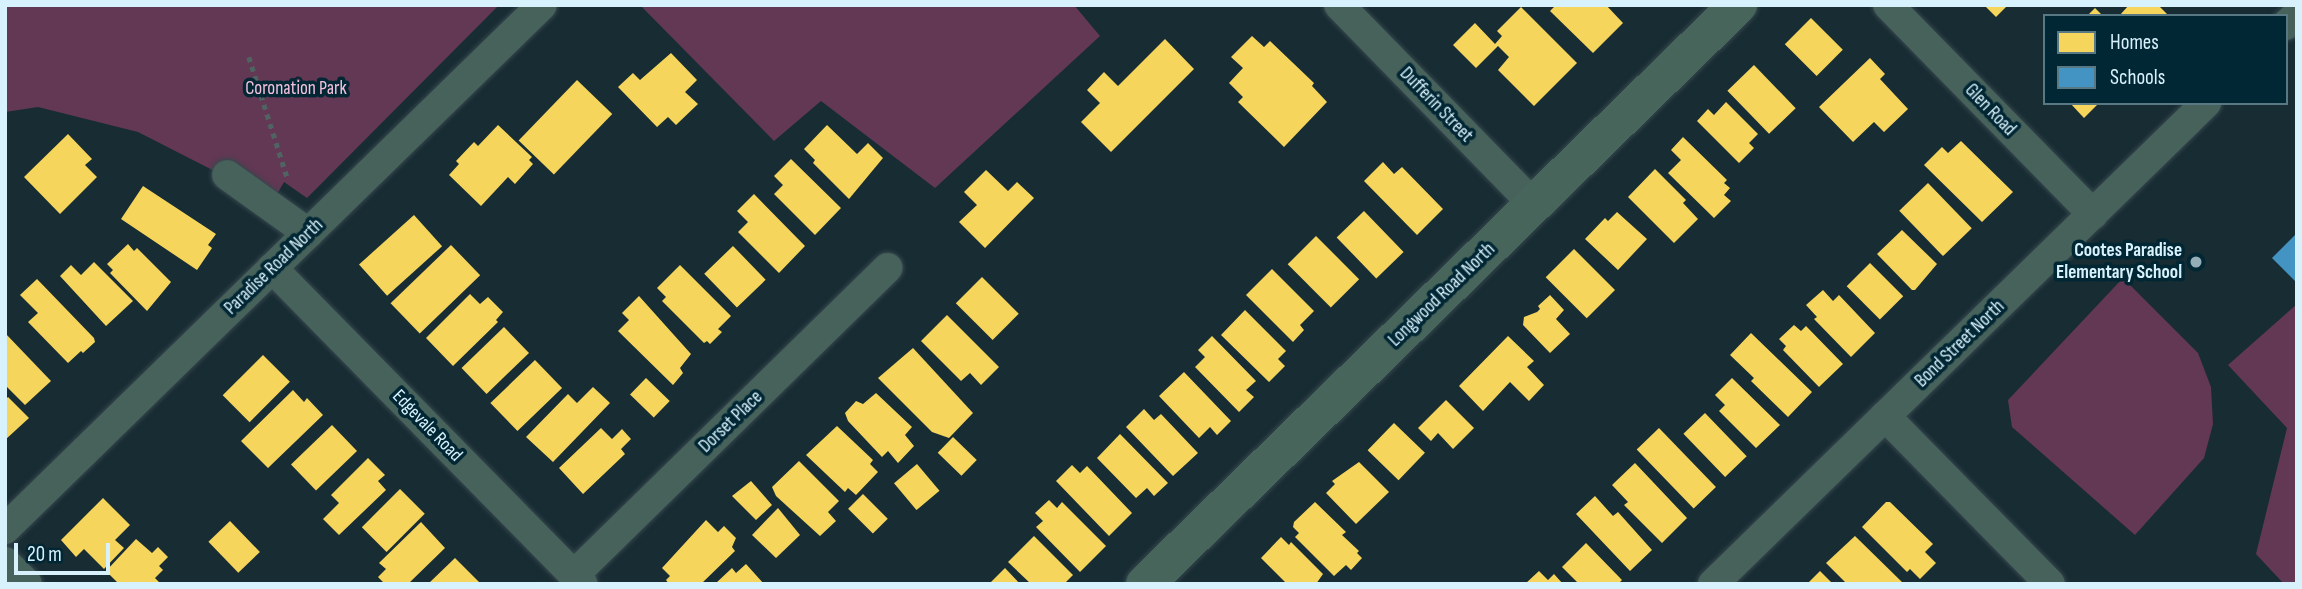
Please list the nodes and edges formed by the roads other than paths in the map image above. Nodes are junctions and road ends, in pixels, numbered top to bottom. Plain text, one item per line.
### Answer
1 (542, 5) edge
2 (1339, 5) edge
3 (1738, 5) edge
4 (1888, 5) edge
5 (2204, 105) edge
6 (227, 175) dead end
7 (1534, 205) junction
8 (2092, 214) junction
9 (308, 233) junction
10 (272, 268) junction
11 (888, 268) dead end
12 (1885, 416) junction
13 (5, 528) edge
14 (5, 562) edge
15 (578, 579) edge
16 (27, 584) edge
17 (1145, 584) edge
18 (1713, 584) edge
19 (2050, 584) edge

1 - 9 street, Paradise Road North
2 - 7 street, Dufferin Street
3 - 7 street, Longwood Road North
4 - 8 street, Glen Road
5 - 8 street, Bond Street North
6 - 9 street
7 - 17 street, Longwood Road North
8 - 12 street, Bond Street North
9 - 10 street, Paradise Road North
10 - 13 street, Paradise Road North
10 - 15 street, Edgevale Road
11 - 15 street, Dorset Place
12 - 18 street, Bond Street North
12 - 19 street
14 - 16 street

